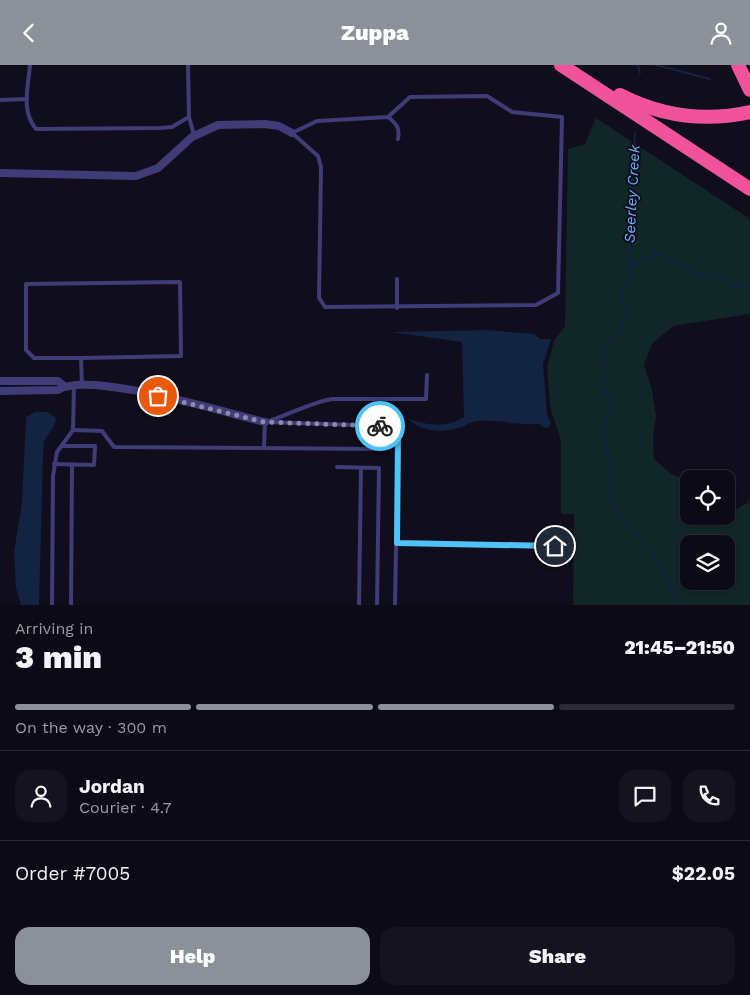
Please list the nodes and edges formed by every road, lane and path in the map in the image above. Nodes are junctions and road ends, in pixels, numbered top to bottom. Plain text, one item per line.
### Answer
1 (30, 65) edge
2 (188, 65) edge
3 (561, 65) edge
4 (572, 65) edge
5 (738, 65) edge
6 (750, 90) edge
7 (27, 99) junction
8 (0, 100) edge
9 (749, 113) edge
10 (189, 117) junction
11 (388, 117) junction
12 (292, 133) junction
13 (194, 135) junction
14 (398, 139) dead end
15 (0, 173) edge
16 (750, 189) edge
17 (397, 279) dead end
18 (397, 308) junction
19 (81, 358) junction
20 (427, 375) dead end
21 (0, 381) edge
22 (78, 385) junction
23 (64, 386) junction
24 (0, 391) edge
25 (264, 422) junction
26 (378, 425) junction
27 (73, 430) junction
28 (62, 446) junction
29 (264, 447) junction
30 (54, 464) junction
31 (72, 464) junction
32 (337, 467) dead end
33 (361, 467) junction
34 (397, 543) junction
35 (555, 546) dead end
36 (52, 605) edge
37 (71, 605) edge
38 (359, 605) edge
39 (377, 605) edge
40 (395, 605) edge

1 - 7 lane
2 - 10 lane
3 - 16 highway
4 - 9 highway
5 - 6 highway
7 - 8 lane
7 - 10 lane
10 - 13 lane
11 - 12 lane
11 - 14 lane
11 - 18 lane
12 - 13 street
12 - 18 lane
13 - 15 street
17 - 18 lane
19 - 19 lane
19 - 22 lane
20 - 25 lane
21 - 23 street
22 - 23 street
22 - 25 street
22 - 27 lane
23 - 24 street
25 - 26 lane
25 - 29 lane
26 - 29 lane
26 - 34 lane
27 - 28 lane
27 - 29 lane
28 - 30 lane
28 - 31 lane
30 - 31 lane
30 - 36 lane
31 - 37 lane
32 - 33 lane
33 - 38 lane
33 - 39 lane
34 - 35 lane
34 - 40 lane

